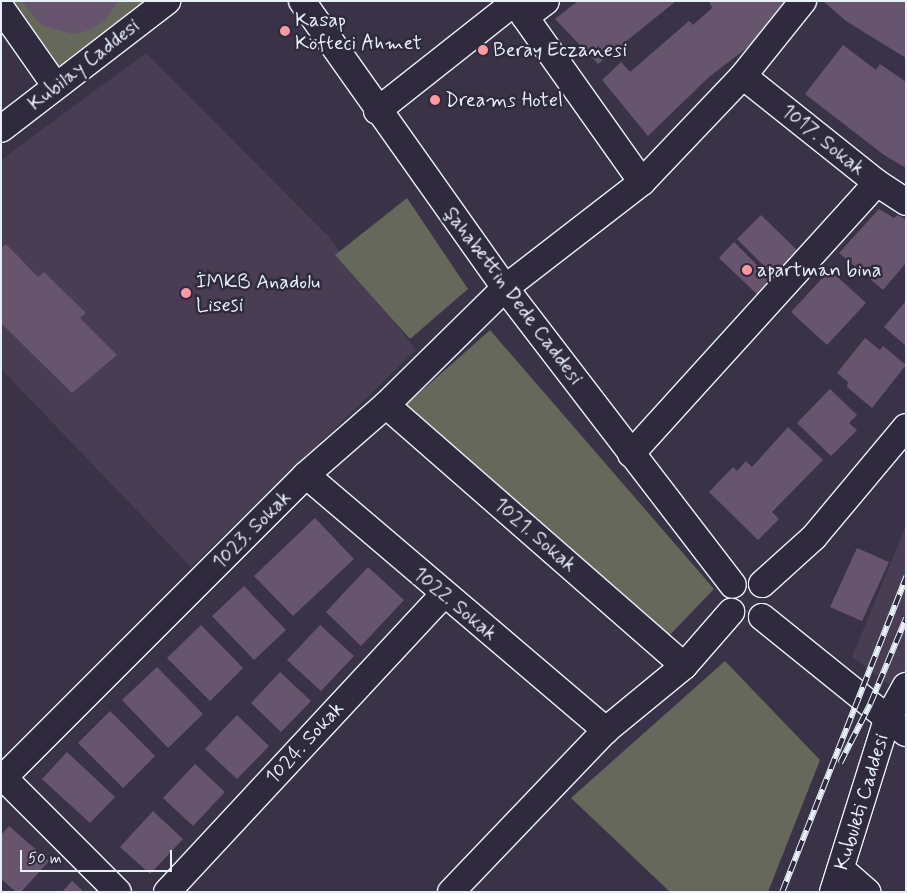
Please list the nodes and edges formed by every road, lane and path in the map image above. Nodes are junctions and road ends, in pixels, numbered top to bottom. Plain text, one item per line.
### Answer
1 (167, 1) edge
2 (302, 1) edge
3 (546, 1) edge
4 (803, 1) edge
5 (518, 7) edge
6 (1, 8) edge
7 (743, 76) junction
8 (55, 85) junction
9 (377, 111) junction
10 (1, 130) edge
11 (642, 182) junction
12 (877, 183) junction
13 (906, 202) edge
14 (505, 288) junction
15 (386, 405) junction
16 (906, 427) edge
17 (631, 454) junction
18 (306, 475) junction
19 (762, 584) junction
20 (733, 585) junction
21 (443, 595) junction
22 (730, 612) junction
23 (762, 617) junction
24 (684, 666) junction
25 (906, 686) edge
26 (897, 727) edge
27 (606, 730) junction
28 (2, 778) edge
29 (837, 881) edge
30 (118, 892) edge
31 (167, 892) edge
32 (451, 892) edge
33 (867, 892) edge

1 - 8 street, Kubilay Caddesi
2 - 9 street, Şahabettin Dede Caddesi
3 - 5 street
4 - 7 street, 1023. Sokak
5 - 9 street
5 - 11 street
6 - 8 street
7 - 11 street, 1023. Sokak
7 - 12 street, 1017. Sokak
8 - 10 street, Kubilay Caddesi
9 - 14 street, Şahabettin Dede Caddesi
11 - 14 street, 1023. Sokak
12 - 13 street, 1017. Sokak
12 - 17 street
14 - 15 street, 1023. Sokak
14 - 17 street, Şahabettin Dede Caddesi
15 - 18 street, 1023. Sokak
15 - 24 street, 1021. Sokak
16 - 19 street
17 - 20 street, Şahabettin Dede Caddesi
18 - 21 street, 1022. Sokak
18 - 28 street, 1023. Sokak
19 - 20 street
19 - 23 street
20 - 22 street
21 - 27 street, 1022. Sokak
21 - 31 street, 1024. Sokak
22 - 23 street
22 - 24 street
23 - 26 street
24 - 27 street
25 - 26 street, Kubuleti Caddesi
26 - 29 street, Kubuleti Caddesi
27 - 32 street
28 - 30 street
29 - 33 street

